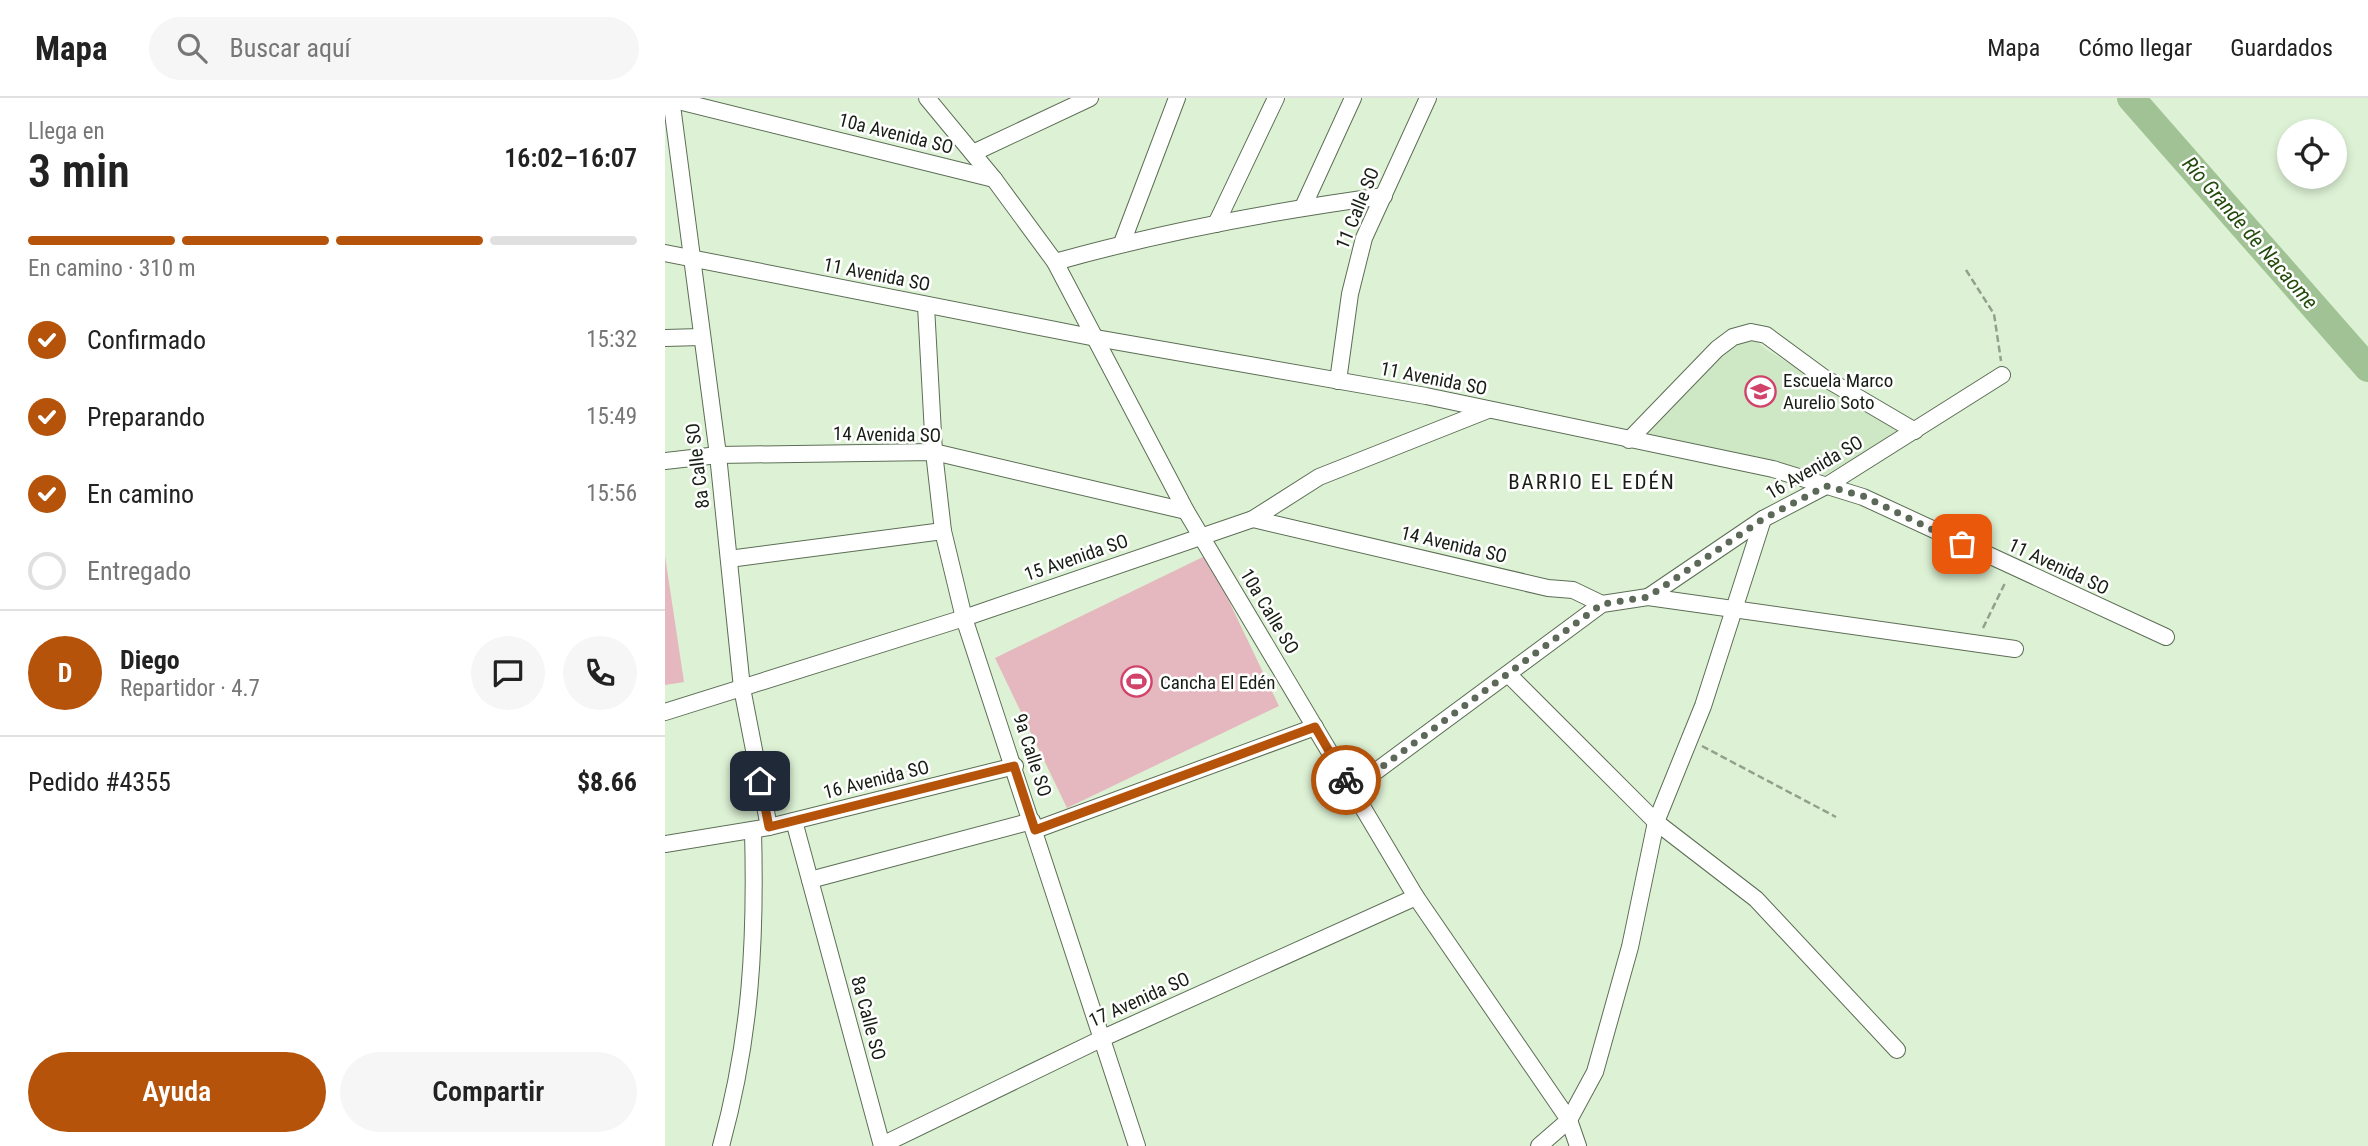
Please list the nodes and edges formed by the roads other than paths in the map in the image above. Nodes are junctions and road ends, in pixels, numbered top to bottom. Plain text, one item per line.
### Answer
1 (669, 98) edge
2 (927, 98) edge
3 (1090, 98) edge
4 (1177, 98) edge
5 (1276, 98) edge
6 (1353, 98) edge
7 (1428, 98) edge
8 (973, 153) junction
9 (994, 179) junction
10 (1384, 196) junction
11 (1303, 207) junction
12 (1216, 225) junction
13 (1122, 243) junction
14 (665, 253) edge
15 (690, 258) junction
16 (1055, 262) junction
17 (926, 306) junction
18 (701, 337) junction
19 (665, 338) edge
20 (1096, 338) junction
21 (2002, 375) road end
22 (1338, 382) junction
23 (1488, 410) junction
24 (1915, 431) junction
25 (1629, 440) junction
26 (934, 452) junction
27 (718, 455) junction
28 (665, 461) edge
29 (1826, 486) junction
30 (1186, 510) junction
31 (1253, 519) junction
32 (1763, 519) junction
33 (943, 531) junction
34 (1202, 537) junction
35 (729, 559) junction
36 (1648, 597) junction
37 (1602, 604) junction
38 (1734, 612) junction
39 (964, 618) junction
40 (2166, 637) dead end
41 (2015, 649) dead end
42 (1508, 674) junction
43 (742, 688) junction
44 (665, 712) edge
45 (1315, 727) junction
46 (1014, 766) junction
47 (1352, 789) junction
48 (794, 821) junction
49 (1656, 822) junction
50 (1034, 826) junction
51 (761, 828) junction
52 (665, 844) edge
53 (810, 880) junction
54 (1416, 897) junction
55 (1103, 1038) junction
56 (1897, 1050) dead end
57 (1569, 1120) junction
58 (721, 1146) edge
59 (882, 1146) edge
60 (1137, 1146) edge
61 (1539, 1146) edge
62 (1578, 1146) edge

1 - 9 street, 10a Avenida SO
1 - 15 street, 8a Calle SO
2 - 8 street, 10a Calle SO
3 - 8 street
4 - 13 street
5 - 12 street
6 - 11 street
7 - 10 street, 11 Calle SO
8 - 9 street, 10a Calle SO
9 - 16 street, 10a Calle SO
10 - 11 street
10 - 22 street, 11 Calle SO
11 - 12 street
12 - 13 street
13 - 16 street
14 - 15 street, 11 Avenida SO
15 - 17 street, 11 Avenida SO
15 - 18 street, 8a Calle SO
16 - 20 street, 10a Calle SO
17 - 20 street, 11 Avenida SO
17 - 26 street, 9a Calle SO
18 - 19 street
18 - 27 street, 8a Calle SO
20 - 22 street, 11 Avenida SO
20 - 30 street, 10a Calle SO
21 - 24 street, 16 Avenida SO
22 - 23 street, 11 Avenida SO
23 - 25 street, 11 Avenida SO
23 - 31 street, 15 Avenida SO
24 - 25 street
24 - 29 street, 16 Avenida SO
25 - 29 street, 11 Avenida SO
26 - 27 street, 14 Avenida SO
26 - 30 street, 14 Avenida SO
26 - 33 street, 9a Calle SO
27 - 28 street, 14 Avenida SO
27 - 35 street, 8a Calle SO
29 - 32 street, 16 Avenida SO
29 - 40 street, 11 Avenida SO
30 - 34 street, 10a Calle SO
31 - 34 street, 15 Avenida SO
31 - 37 street, 14 Avenida SO
32 - 36 street, 16 Avenida SO
32 - 38 street
33 - 35 street
33 - 39 street, 9a Calle SO
34 - 39 street, 15 Avenida SO
34 - 45 street, 10a Calle SO
35 - 43 street, 8a Calle SO
36 - 37 street
36 - 38 street
37 - 42 street
38 - 41 street
38 - 49 street
39 - 43 street, 15 Avenida SO
39 - 46 street, 9a Calle SO
42 - 47 street
42 - 49 street
43 - 44 street, 15 Avenida SO
43 - 51 street, 8a Calle SO
45 - 47 street, 10a Calle SO
45 - 50 street
46 - 48 street, 16 Avenida SO
46 - 50 street, 9a Calle SO
47 - 54 street, 10a Calle SO
48 - 51 street, 16 Avenida SO
48 - 53 street, 8a Calle SO
49 - 56 street
49 - 57 street
50 - 53 street
50 - 55 street, 9a Calle SO
51 - 52 street, 16 Avenida SO
51 - 58 street, 8a Calle SO
53 - 59 street, 8a Calle SO
54 - 55 street, 17 Avenida SO
54 - 57 street, 10a Calle SO
55 - 59 street, 17 Avenida SO
55 - 60 street, 9a Calle SO
57 - 61 street
57 - 62 street, 10a Calle SO

